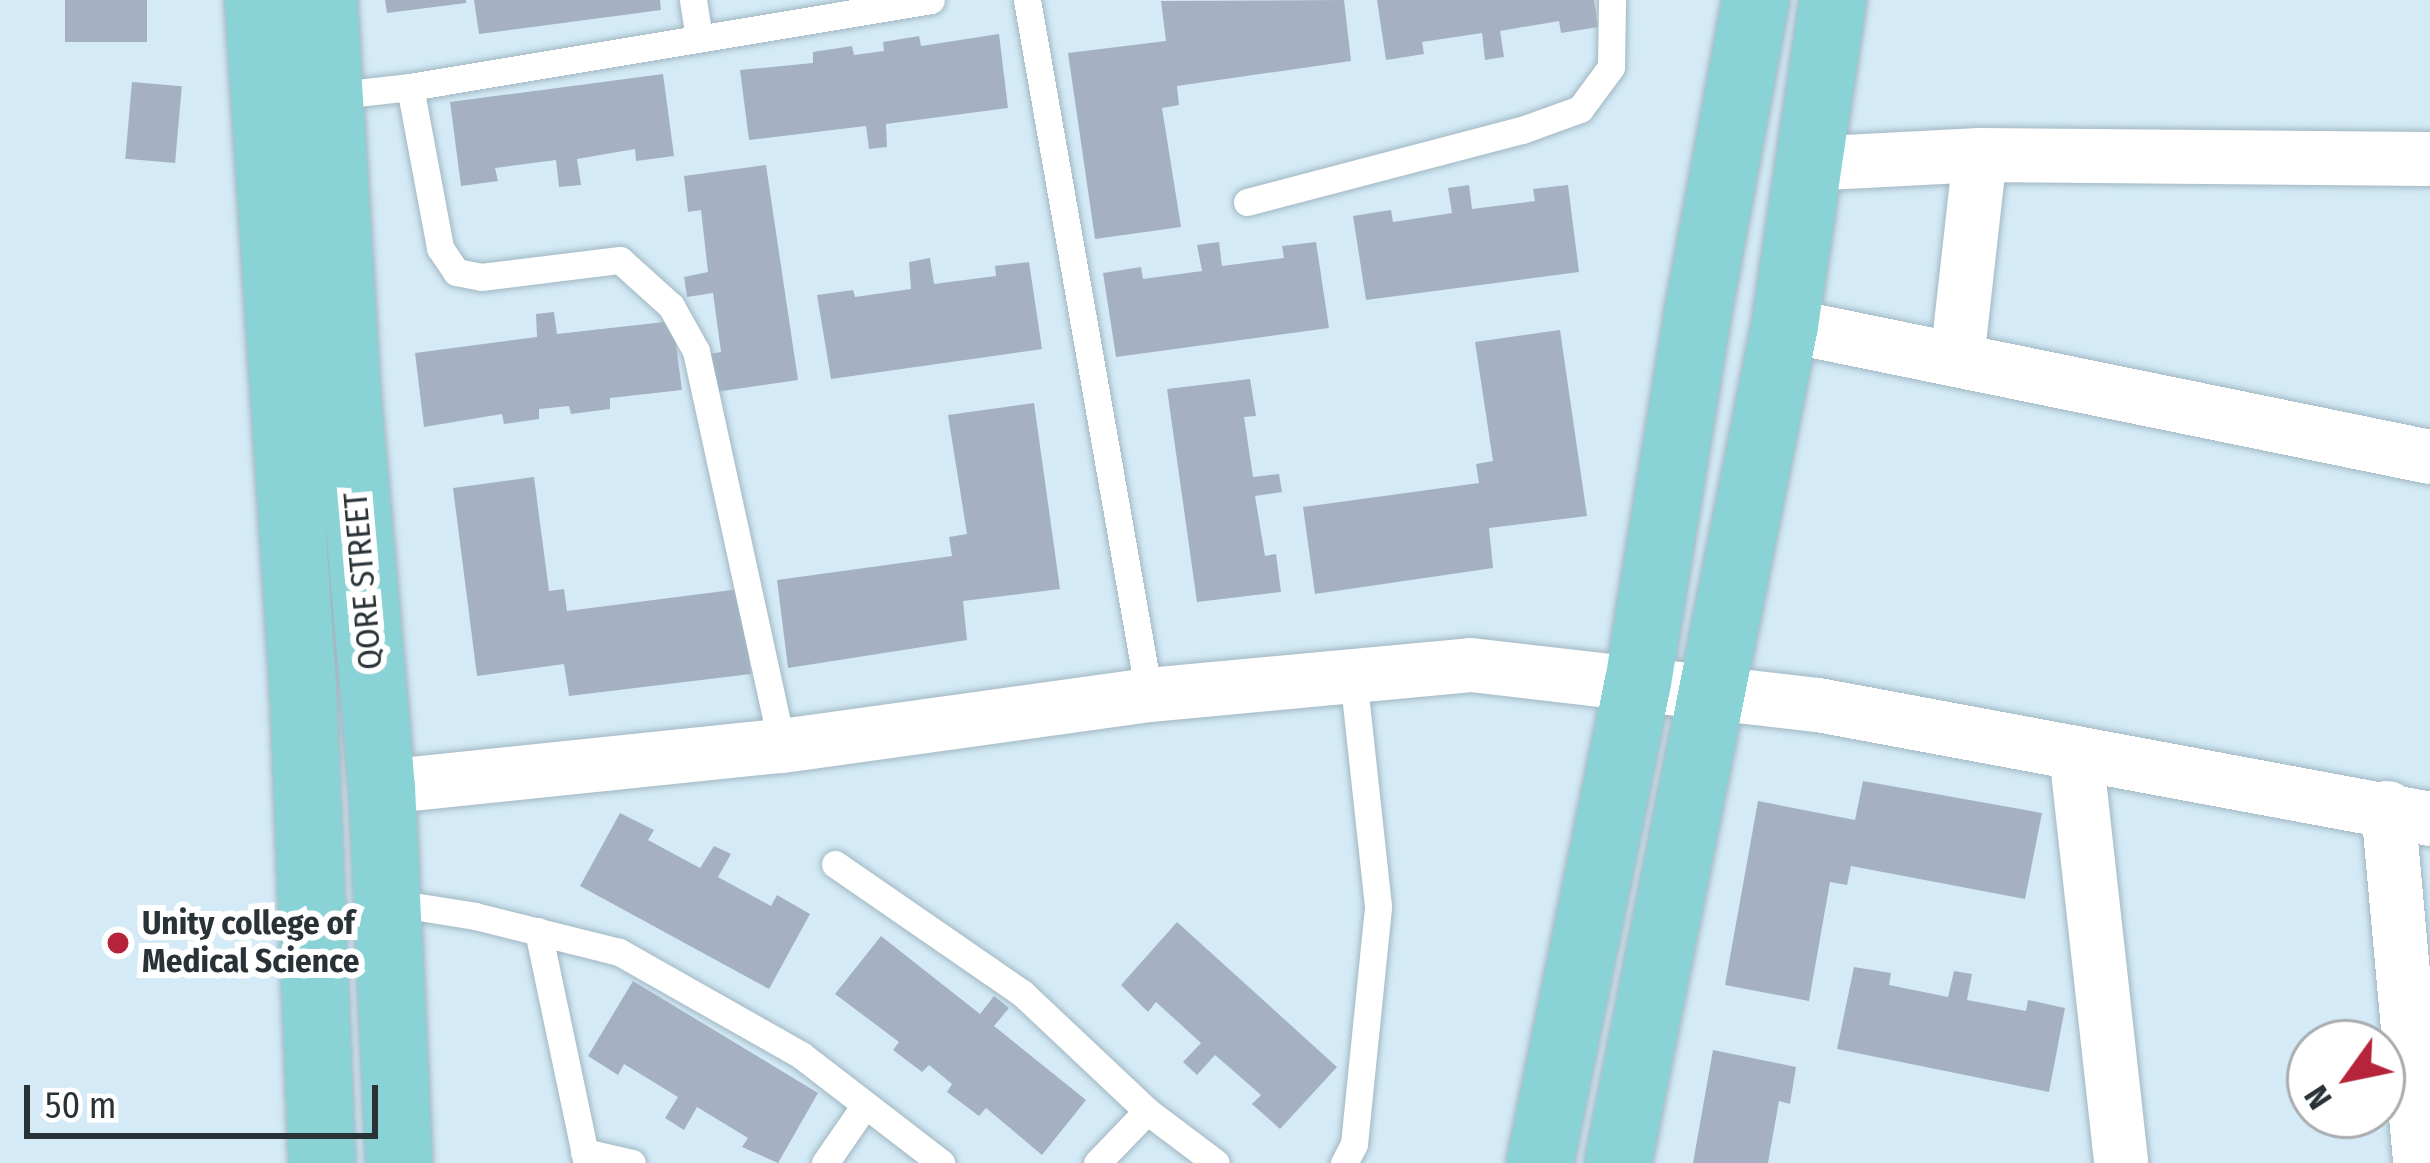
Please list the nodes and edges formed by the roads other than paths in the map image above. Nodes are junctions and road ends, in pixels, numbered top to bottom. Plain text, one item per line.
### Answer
1 (259, 0) edge
2 (324, 0) edge
3 (693, 0) edge
4 (931, 0) edge
5 (1027, 0) edge
6 (1612, 0) edge
7 (1756, 0) edge
8 (1833, 0) edge
9 (699, 36) junction
10 (410, 87) junction
11 (330, 95) junction
12 (1980, 155) junction
13 (2430, 159) edge
14 (1807, 164) junction
15 (1246, 202) dead end
16 (1785, 325) junction
17 (1957, 360) junction
18 (2430, 457) edge
19 (1353, 676) junction
20 (1638, 683) junction
21 (1713, 692) junction
22 (1149, 695) junction
23 (782, 746) junction
24 (2076, 753) junction
25 (382, 787) junction
26 (2409, 813) edge
27 (835, 864) dead end
28 (383, 902) junction
29 (538, 931) junction
30 (865, 1105) junction
31 (1147, 1111) junction
32 (586, 1157) edge
33 (322, 1163) edge
34 (399, 1163) edge
35 (632, 1163) edge
36 (825, 1163) edge
37 (941, 1163) edge
38 (1097, 1163) edge
39 (1216, 1163) edge
40 (1344, 1163) edge
41 (1540, 1163) edge
42 (1618, 1163) edge
43 (2121, 1163) edge
44 (2420, 1163) edge

1 - 33 main road, QORE STREET
2 - 11 main road, QORE STREET
3 - 9 lane
4 - 9 lane
5 - 22 lane
6 - 15 lane
7 - 20 main road
8 - 14 main road
9 - 10 lane
10 - 11 lane
10 - 23 lane
11 - 25 main road, QORE STREET
12 - 13 street
12 - 14 street
12 - 17 street
14 - 16 main road
16 - 17 street
16 - 21 main road
17 - 18 street
19 - 20 street
19 - 22 street
19 - 40 lane
20 - 21 street
20 - 41 main road
21 - 24 street
21 - 42 main road
22 - 23 street
23 - 25 street
24 - 26 street
24 - 43 street
25 - 28 main road, QORE STREET
26 - 44 street
27 - 31 lane
28 - 29 lane
28 - 34 main road, QORE STREET
29 - 30 lane
29 - 32 lane
30 - 36 lane
30 - 37 lane
31 - 38 lane
31 - 39 lane
32 - 35 lane

